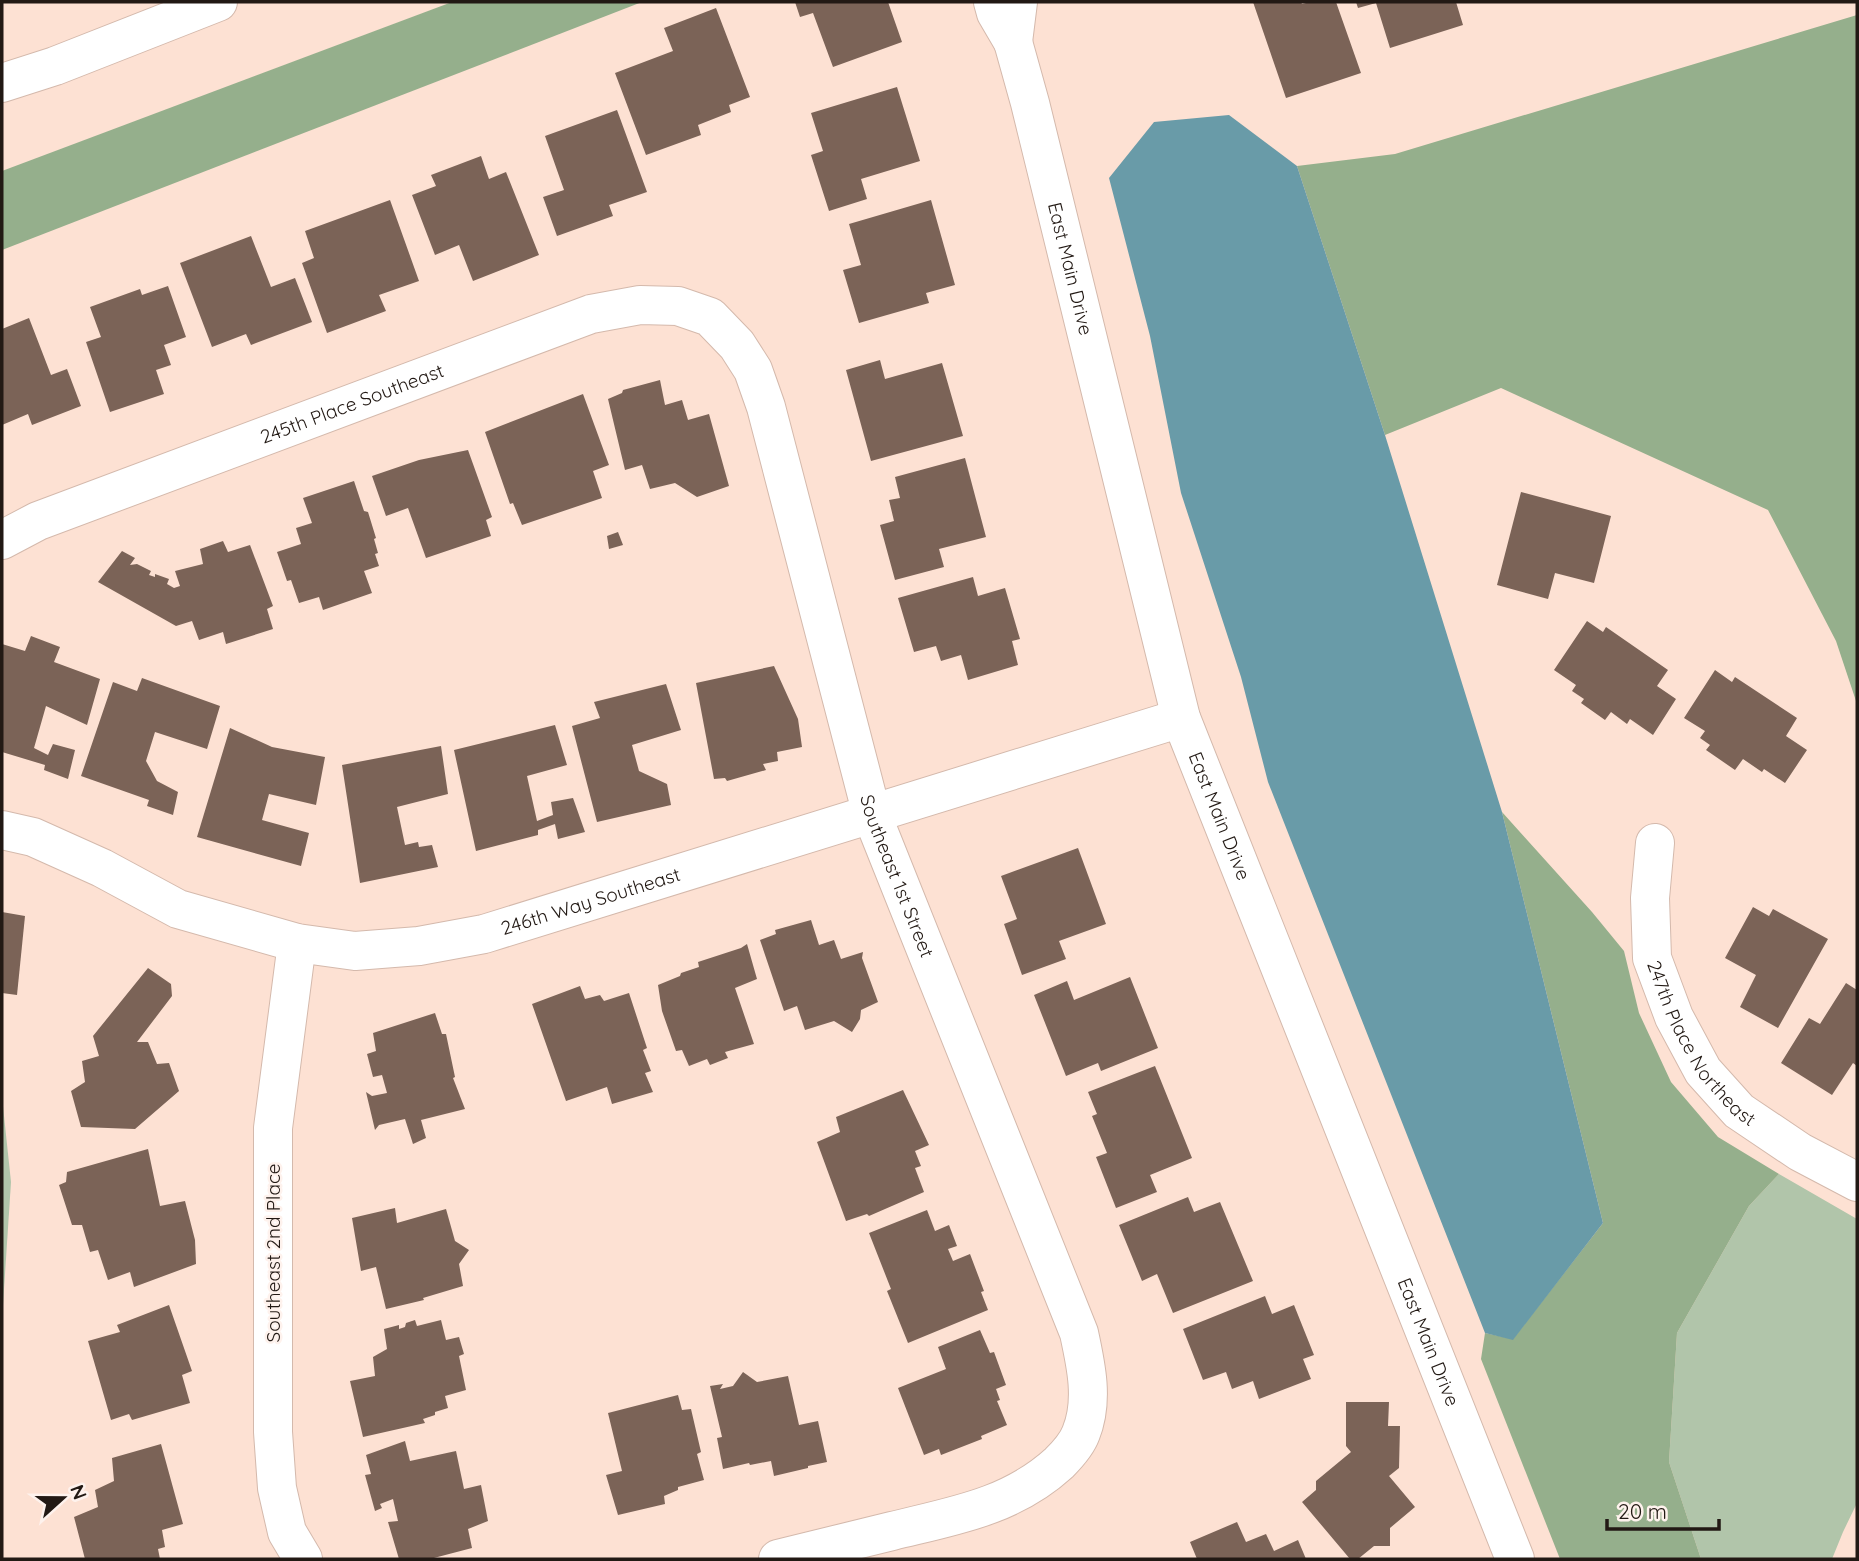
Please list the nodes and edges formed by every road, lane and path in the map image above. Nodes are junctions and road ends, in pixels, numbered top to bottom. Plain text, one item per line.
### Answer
1 (218, 2) edge
2 (993, 2) edge
3 (1018, 2) edge
4 (1013, 41) junction
5 (2, 83) edge
6 (710, 317) joint
7 (2, 540) edge
8 (1181, 718) junction
9 (872, 815) junction
10 (2, 830) edge
11 (1655, 843) dead end
12 (297, 943) junction
13 (1857, 1182) edge
14 (303, 1559) edge
15 (778, 1559) edge
16 (1515, 1559) edge

1 - 5 street
2 - 4 street, East Main Drive
3 - 4 street, East Main Drive
4 - 8 street, East Main Drive
6 - 7 street, 245th Place Southeast
6 - 9 street, Southeast 1st Street
8 - 9 street, 246th Way Southeast
8 - 16 street, East Main Drive
9 - 12 street, 246th Way Southeast
9 - 15 street, Southeast 1st Street
10 - 12 street, 246th Way Southeast
11 - 13 street, 247th Place Northeast
12 - 14 street, Southeast 2nd Place

